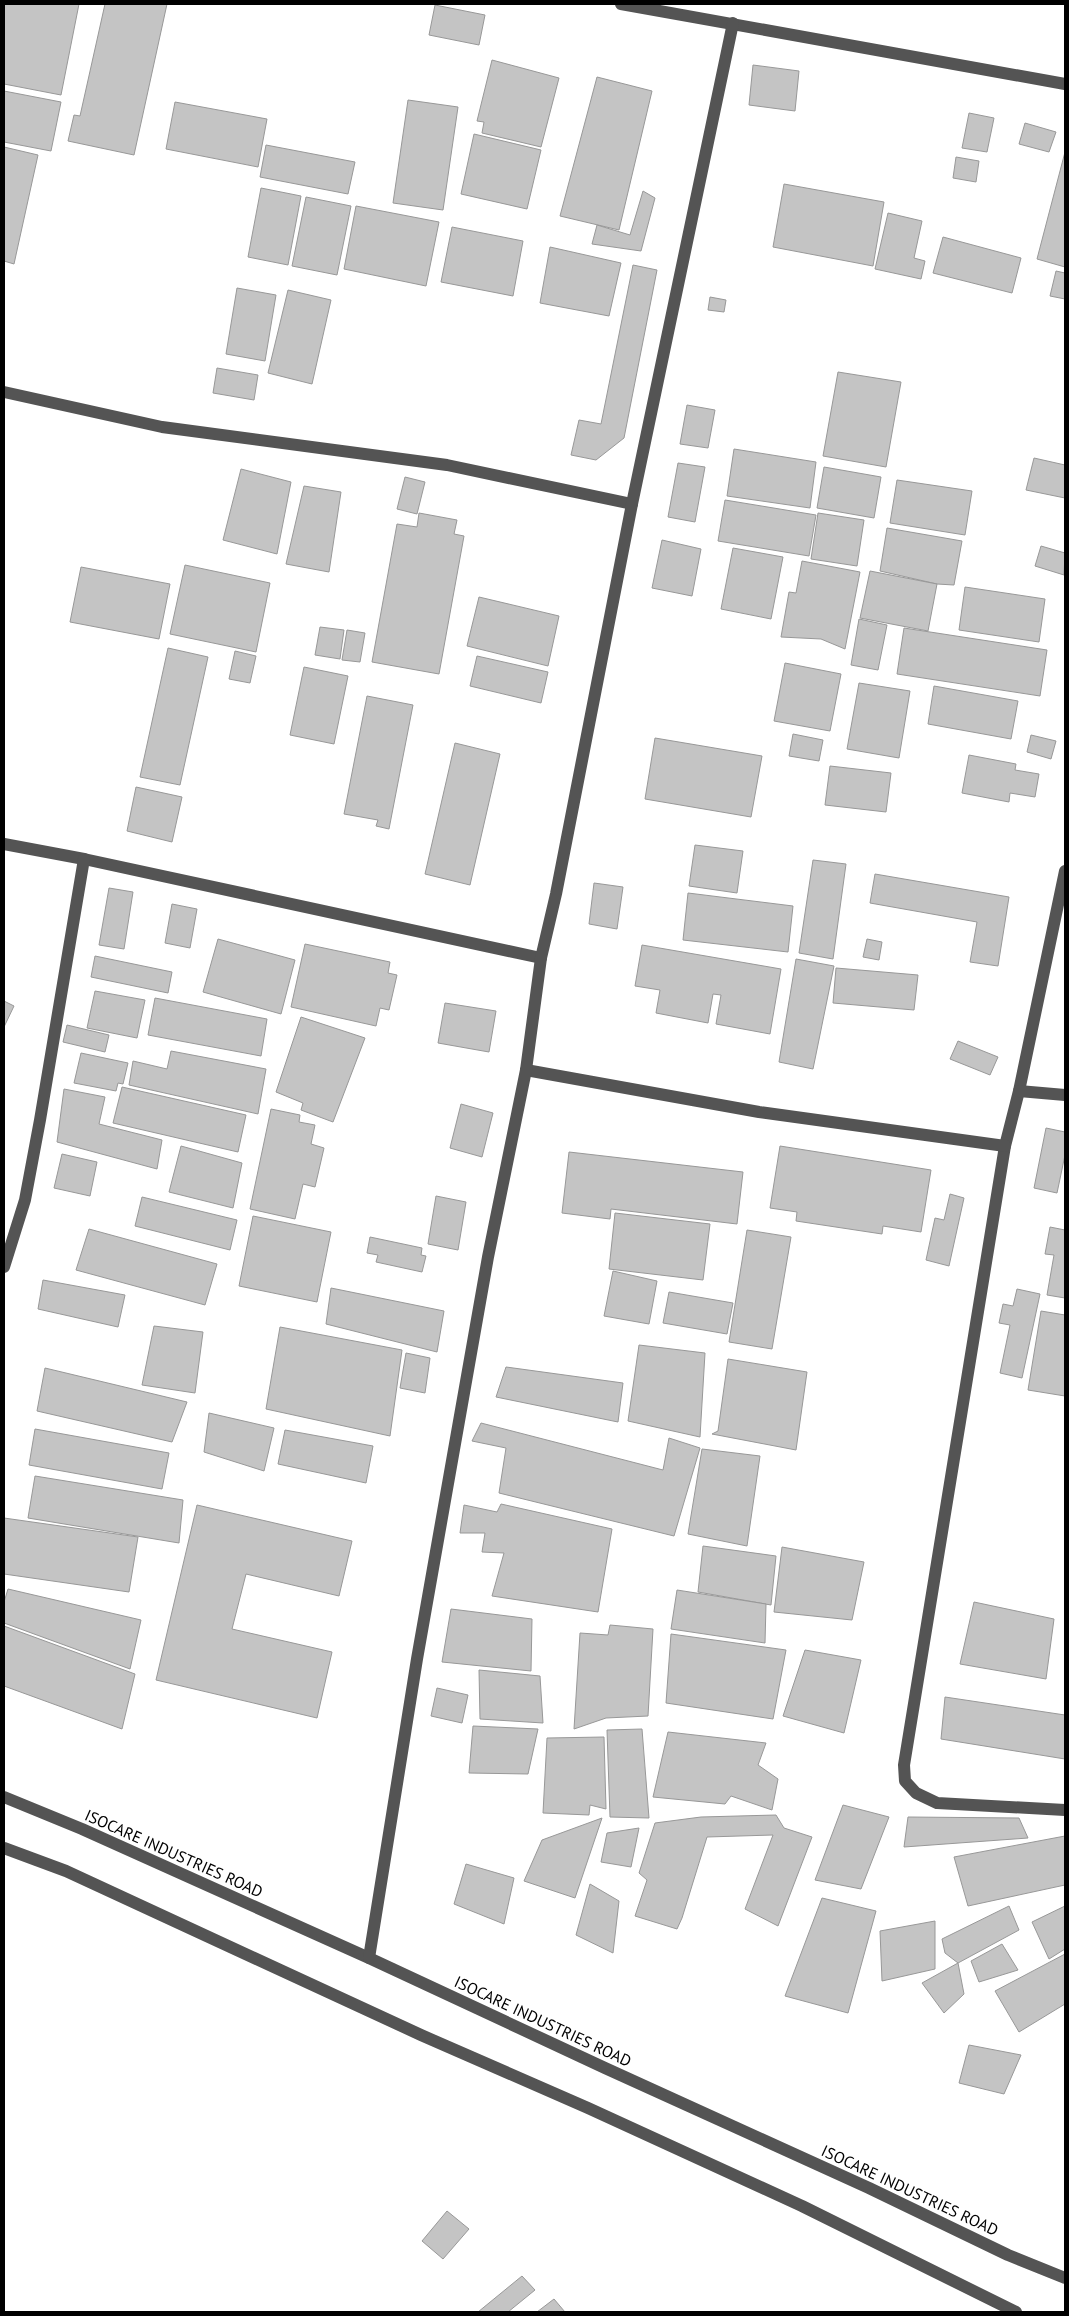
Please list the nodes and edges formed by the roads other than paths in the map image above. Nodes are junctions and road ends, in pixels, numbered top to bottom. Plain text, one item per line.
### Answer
1 (621, 4) edge
2 (733, 23) junction
3 (1065, 84) edge
4 (4, 392) edge
5 (632, 504) junction
6 (4, 844) edge
7 (84, 859) junction
8 (1065, 871) edge
9 (540, 958) junction
10 (526, 1070) junction
11 (1019, 1091) junction
12 (1065, 1095) edge
13 (1005, 1146) junction
14 (4, 1268) edge
15 (4, 1797) edge
16 (1065, 1810) edge
17 (4, 1848) edge
18 (369, 1958) junction
19 (1065, 2278) edge
20 (1016, 2312) edge

1 - 2 street
2 - 3 street
2 - 5 street
4 - 5 street
5 - 9 street
6 - 7 street
7 - 9 street
7 - 14 street
8 - 11 street
9 - 10 street
10 - 13 street
10 - 18 street
11 - 12 street
11 - 13 street
13 - 16 street
15 - 18 street, ISOCARE INDUSTRIES ROAD
17 - 20 street
18 - 19 street, ISOCARE INDUSTRIES ROAD

